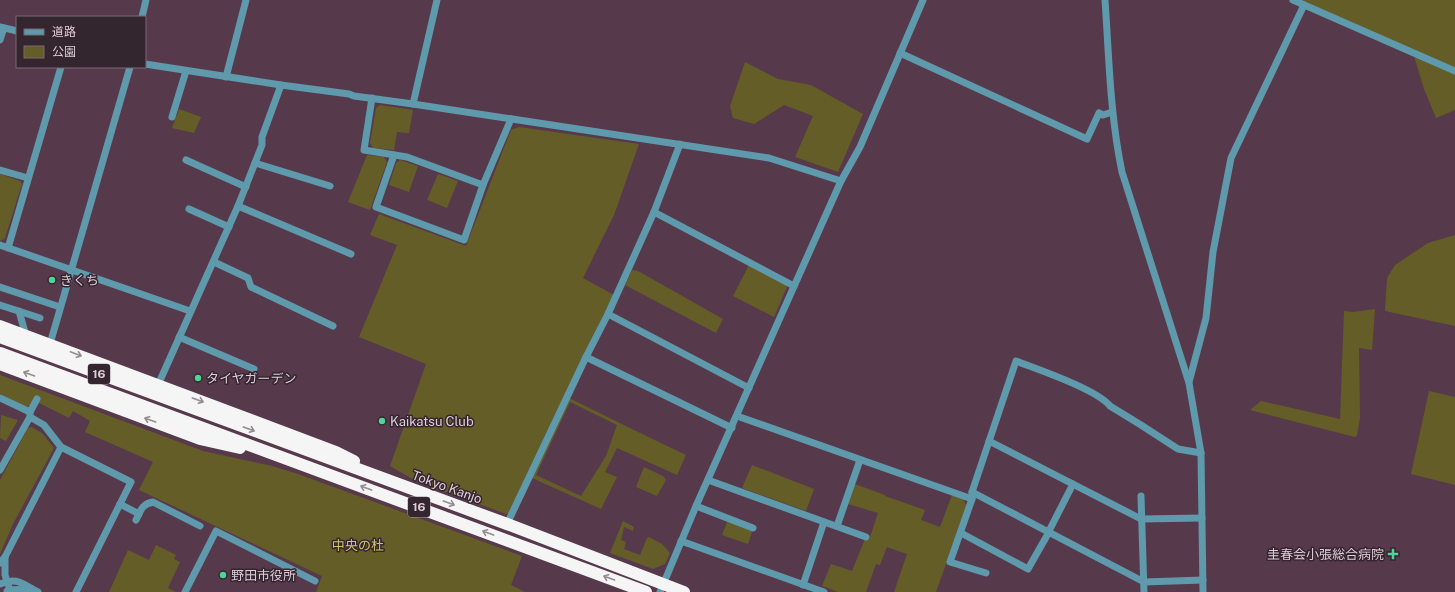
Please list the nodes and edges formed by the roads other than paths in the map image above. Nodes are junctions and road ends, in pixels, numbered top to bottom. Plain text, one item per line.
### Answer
1 (146, 0) edge
2 (246, 0) edge
3 (436, 0) edge
4 (923, 0) edge
5 (1105, 0) edge
6 (1293, 0) edge
7 (1304, 5) junction
8 (142, 16) edge
9 (2, 27) edge
10 (16, 31) edge
11 (0, 40) edge
12 (900, 53) junction
13 (146, 64) edge
14 (61, 68) edge
15 (130, 68) edge
16 (186, 71) junction
17 (1455, 71) edge
18 (226, 77) junction
19 (281, 85) junction
20 (372, 98) junction
21 (412, 104) junction
22 (1112, 112) junction
23 (172, 117) dead end
24 (511, 119) junction
25 (680, 144) junction
26 (394, 155) junction
27 (186, 160) dead end
28 (255, 163) junction
29 (0, 170) edge
30 (28, 178) junction
31 (841, 180) junction
32 (483, 185) junction
33 (330, 186) dead end
34 (246, 187) junction
35 (238, 206) junction
36 (189, 210) dead end
37 (654, 212) junction
38 (228, 227) junction
39 (0, 245) edge
40 (8, 248) junction
41 (351, 254) dead end
42 (214, 262) junction
43 (70, 270) junction
44 (794, 286) junction
45 (0, 287) edge
46 (0, 305) edge
47 (60, 307) junction
48 (19, 311) junction
49 (190, 311) junction
50 (608, 314) junction
51 (40, 318) dead end
52 (0, 326) edge
53 (333, 326) dead end
54 (26, 336) junction
55 (0, 337) edge
56 (179, 337) junction
57 (50, 344) junction
58 (0, 353) edge
59 (586, 357) junction
60 (0, 364) edge
61 (254, 369) dead end
62 (1189, 383) junction
63 (158, 385) junction
64 (749, 388) junction
65 (0, 398) edge
66 (37, 399) dead end
67 (30, 415) junction
68 (737, 416) junction
69 (732, 428) junction
70 (989, 440) junction
71 (61, 447) junction
72 (1201, 453) junction
73 (860, 460) junction
74 (295, 462) junction
75 (0, 470) edge
76 (708, 480) junction
77 (1073, 484) junction
78 (409, 489) junction
79 (972, 496) junction
80 (1141, 496) dead end
81 (120, 504) junction
82 (696, 506) junction
83 (1202, 518) junction
84 (1141, 520) junction
85 (824, 522) junction
86 (507, 524) junction
87 (200, 526) dead end
88 (837, 526) junction
89 (753, 528) dead end
90 (1049, 531) junction
91 (961, 533) junction
92 (866, 537) dead end
93 (681, 541) junction
94 (5, 557) junction
95 (0, 563) edge
96 (986, 573) dead end
97 (1203, 580) junction
98 (315, 581) dead end
99 (1144, 582) junction
100 (3, 583) edge
101 (803, 585) junction
102 (662, 588) edge
103 (7, 591) edge
104 (35, 591) edge
105 (76, 592) edge
106 (185, 592) edge
107 (646, 592) edge
108 (684, 592) edge
109 (824, 592) edge
110 (1144, 592) edge
111 (1204, 592) edge

1 - 8 street
2 - 18 street
3 - 21 street
4 - 12 street
5 - 22 street
6 - 7 street
7 - 17 street
7 - 62 street
9 - 10 street
9 - 11 street
12 - 22 street
12 - 31 street
13 - 16 street
14 - 30 street
15 - 43 street
16 - 18 street
16 - 23 street
18 - 19 street
19 - 20 street
19 - 28 street
20 - 21 street
20 - 26 street
21 - 24 street
22 - 62 street
24 - 25 street
24 - 32 street
25 - 31 street
25 - 37 street
26 - 32 street
26 - 32 street
27 - 34 street
28 - 33 street
28 - 34 street
29 - 30 street
30 - 40 street
31 - 44 street
34 - 35 street
35 - 38 street
35 - 41 street
36 - 38 street
37 - 44 street
37 - 50 street
38 - 42 street
39 - 40 street
40 - 43 street
42 - 49 street
42 - 53 street
43 - 47 street
43 - 49 street
44 - 64 street
45 - 47 street
46 - 48 street
47 - 57 street
48 - 51 street
48 - 54 street
49 - 56 street
50 - 59 street
50 - 64 street
52 - 54 highway, 16
54 - 57 highway, 16
55 -> 78 highway, Tokyo Kanjo / 16
56 - 61 street
56 - 63 street
57 -> 63 highway, 16
58 - 74 highway, 16
59 - 69 street
59 - 86 street
74 -> 60 highway, 16
62 - 72 street
63 -> 78 highway, 16
64 - 68 street
65 - 67 street
66 - 67 street
67 - 71 street
67 - 75 street
68 - 69 street
68 - 73 street
69 - 76 street
70 - 72 street
70 - 77 street
70 - 79 street
71 - 81 street
71 - 94 street
72 - 83 street
73 - 79 street
73 - 88 street
107 -> 74 highway, 16
76 - 82 street
76 - 85 street
77 - 84 street
77 - 90 street
78 -> 86 highway, Tokyo Kanjo / 16
79 - 90 street
79 - 91 street
80 - 84 street
81 - 87 street
81 - 105 street
82 - 89 street
82 - 93 street
83 - 84 street
83 - 97 street
84 - 99 street
85 - 88 street
85 - 101 street
86 - 102 highway, Tokyo Kanjo / 16
88 - 92 street
90 - 91 street
90 - 99 street
91 - 96 street
93 - 101 street
93 - 102 street
94 - 95 street
94 - 100 street
97 - 99 street
97 - 111 street
98 - 106 street
99 - 110 street
100 - 103 street
100 - 104 street
101 - 109 street
102 - 108 highway, Tokyo Kanjo / 16
103 - 104 street

